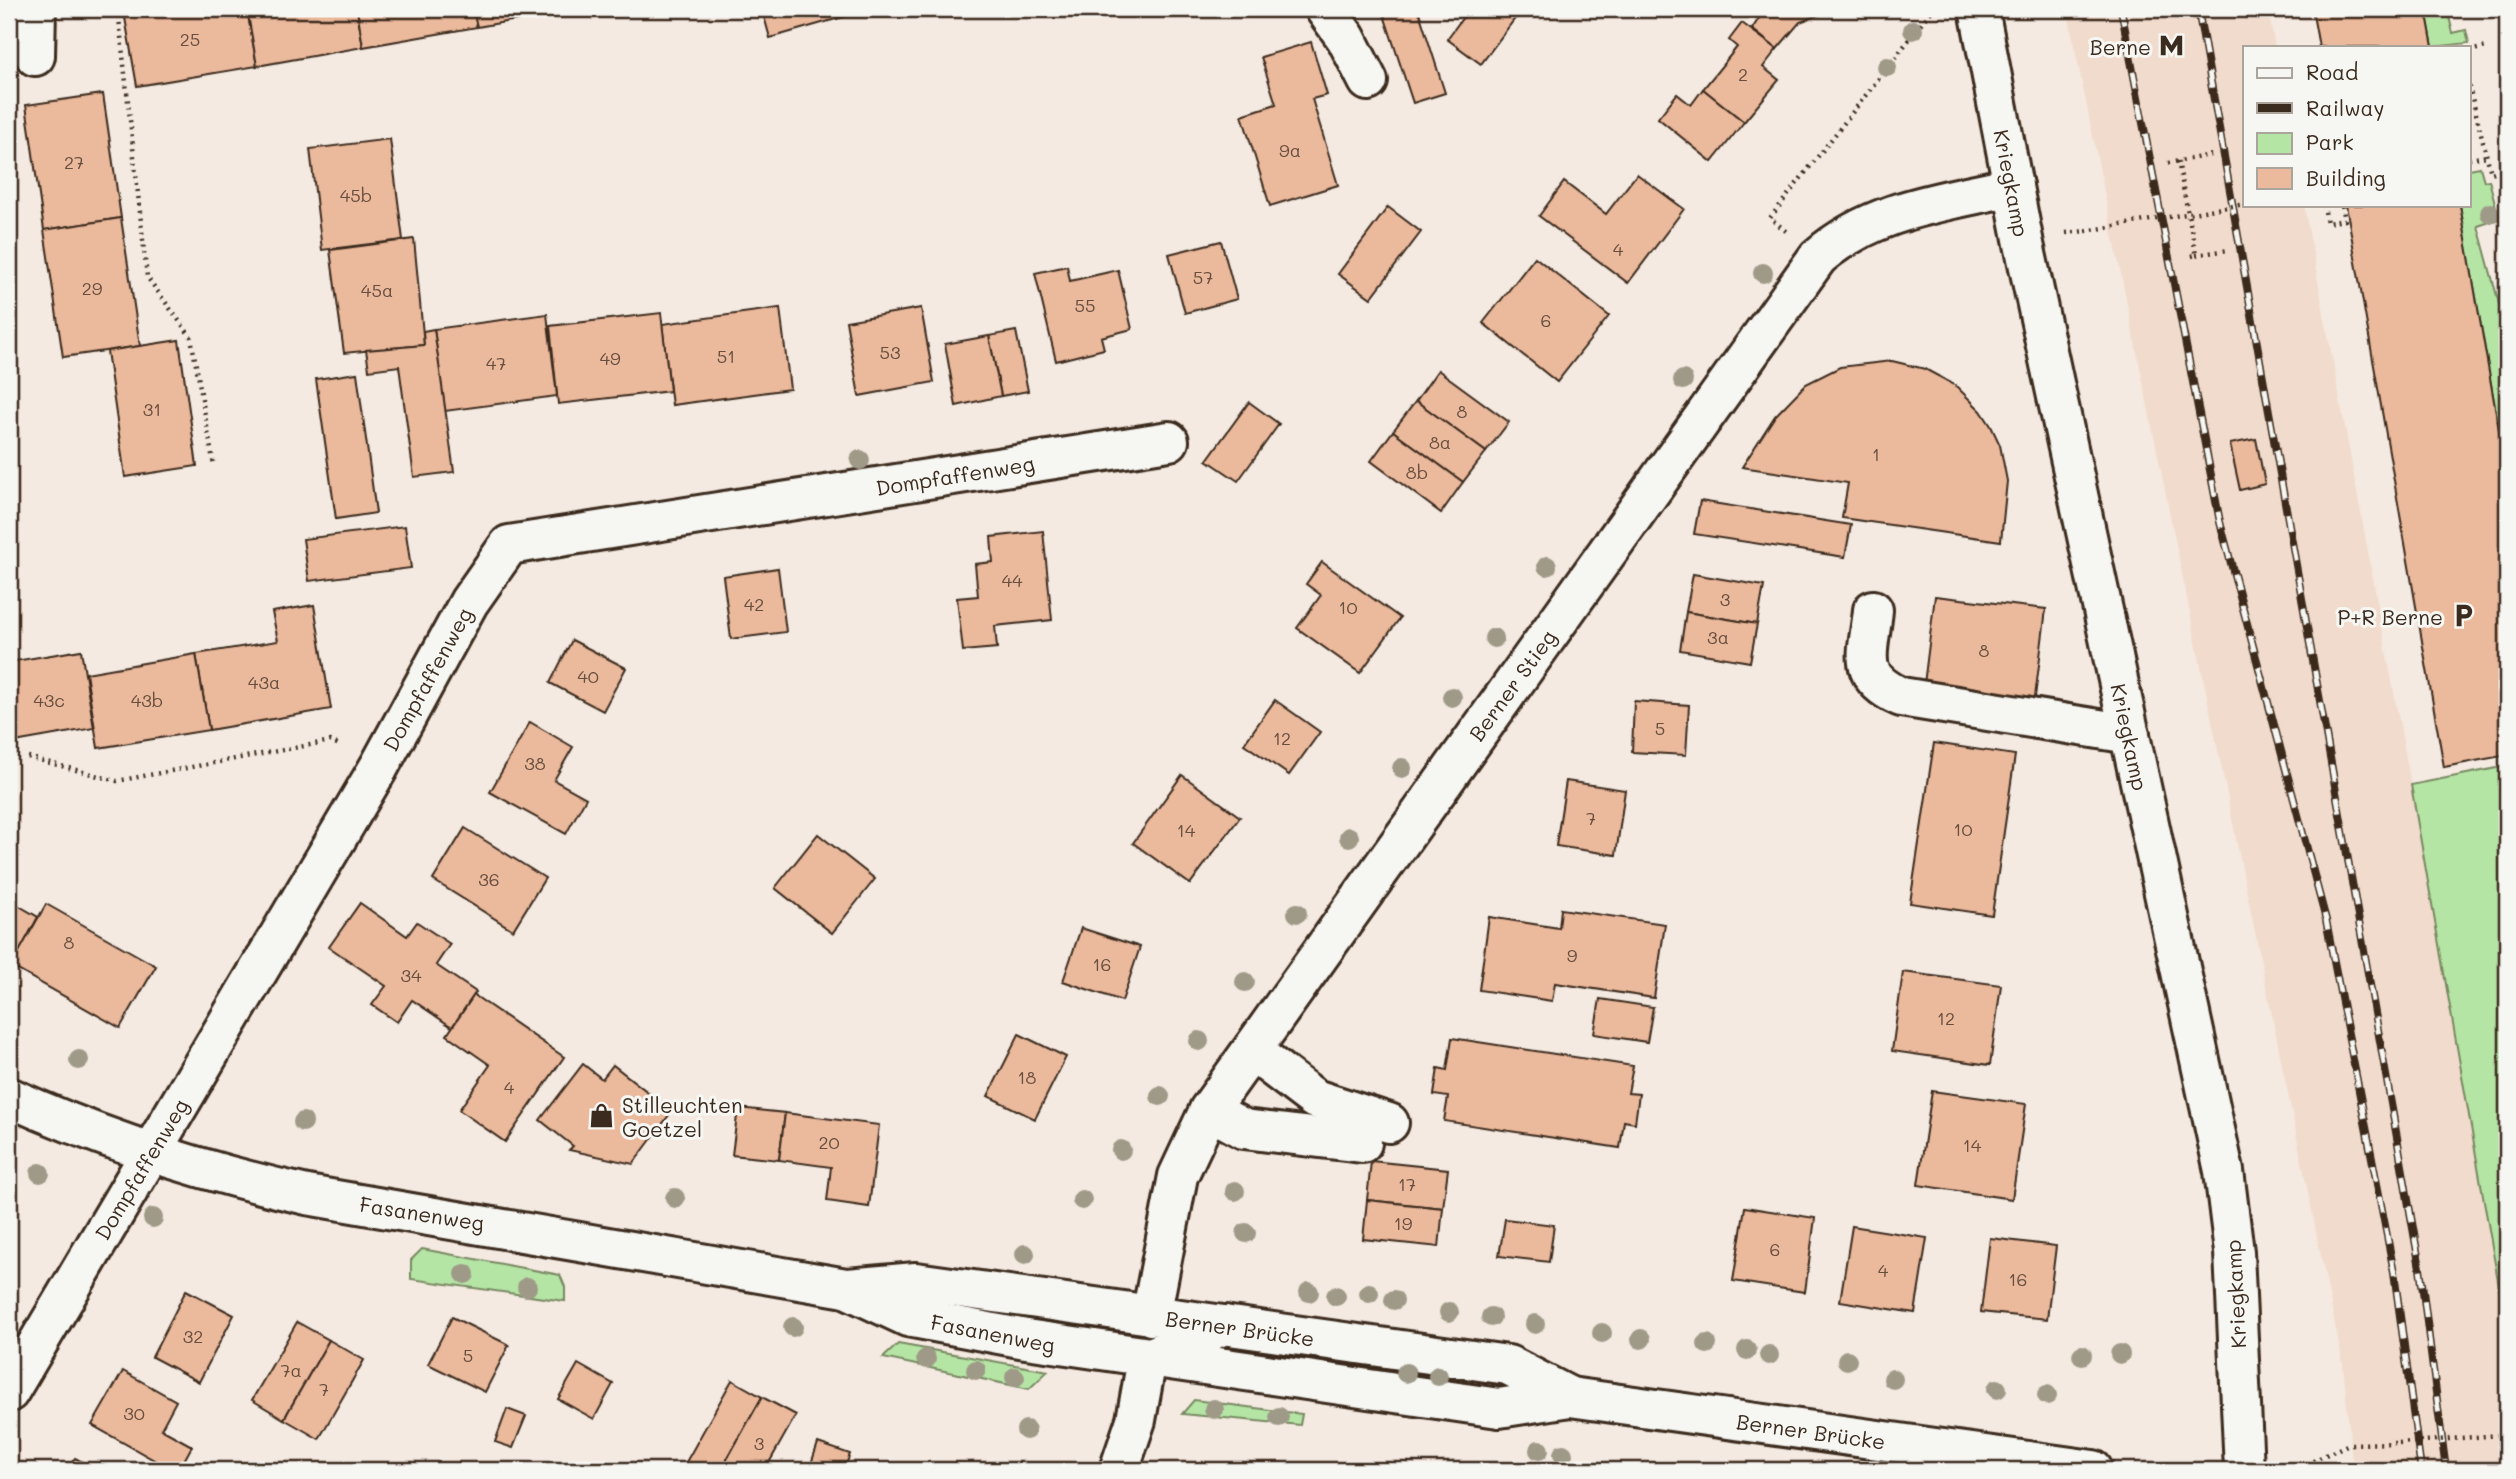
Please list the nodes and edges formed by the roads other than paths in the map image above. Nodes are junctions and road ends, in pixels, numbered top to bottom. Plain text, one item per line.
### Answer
1 (36, 9) edge
2 (1325, 9) edge
3 (1979, 9) edge
4 (36, 56) dead end
5 (1368, 81) dead end
6 (2013, 186) junction
7 (1170, 441) dead end
8 (1873, 610) dead end
9 (2130, 734) junction
10 (1252, 1051) junction
11 (9, 1097) edge
12 (1209, 1110) junction
13 (149, 1154) junction
14 (846, 1288) junction
15 (1152, 1316) junction
16 (1224, 1325) junction
17 (1147, 1359) junction
18 (9, 1392) edge
19 (1570, 1397) junction
20 (1119, 1470) edge
21 (2093, 1470) edge
22 (2244, 1470) edge

1 - 4 street
2 - 5 street
3 - 6 street, Kriegkamp
6 - 9 street, Kriegkamp
6 - 10 street, Berner Stieg
7 - 13 street, Dompfaffenweg
8 - 9 street
9 - 22 street, Kriegkamp
10 - 12 street, Berner Stieg
10 - 12 street
11 - 13 street, Fasanenweg
12 - 15 street, Berner Stieg
13 - 14 street, Fasanenweg
13 - 18 street, Dompfaffenweg
14 - 15 street, Fasanenweg
14 - 17 street, Fasanenweg
15 - 16 street, Berner Brücke
16 - 17 street
16 - 19 street, Berner Brücke
17 - 19 street, Berner Brücke
17 - 20 street
19 - 21 street, Berner Brücke

